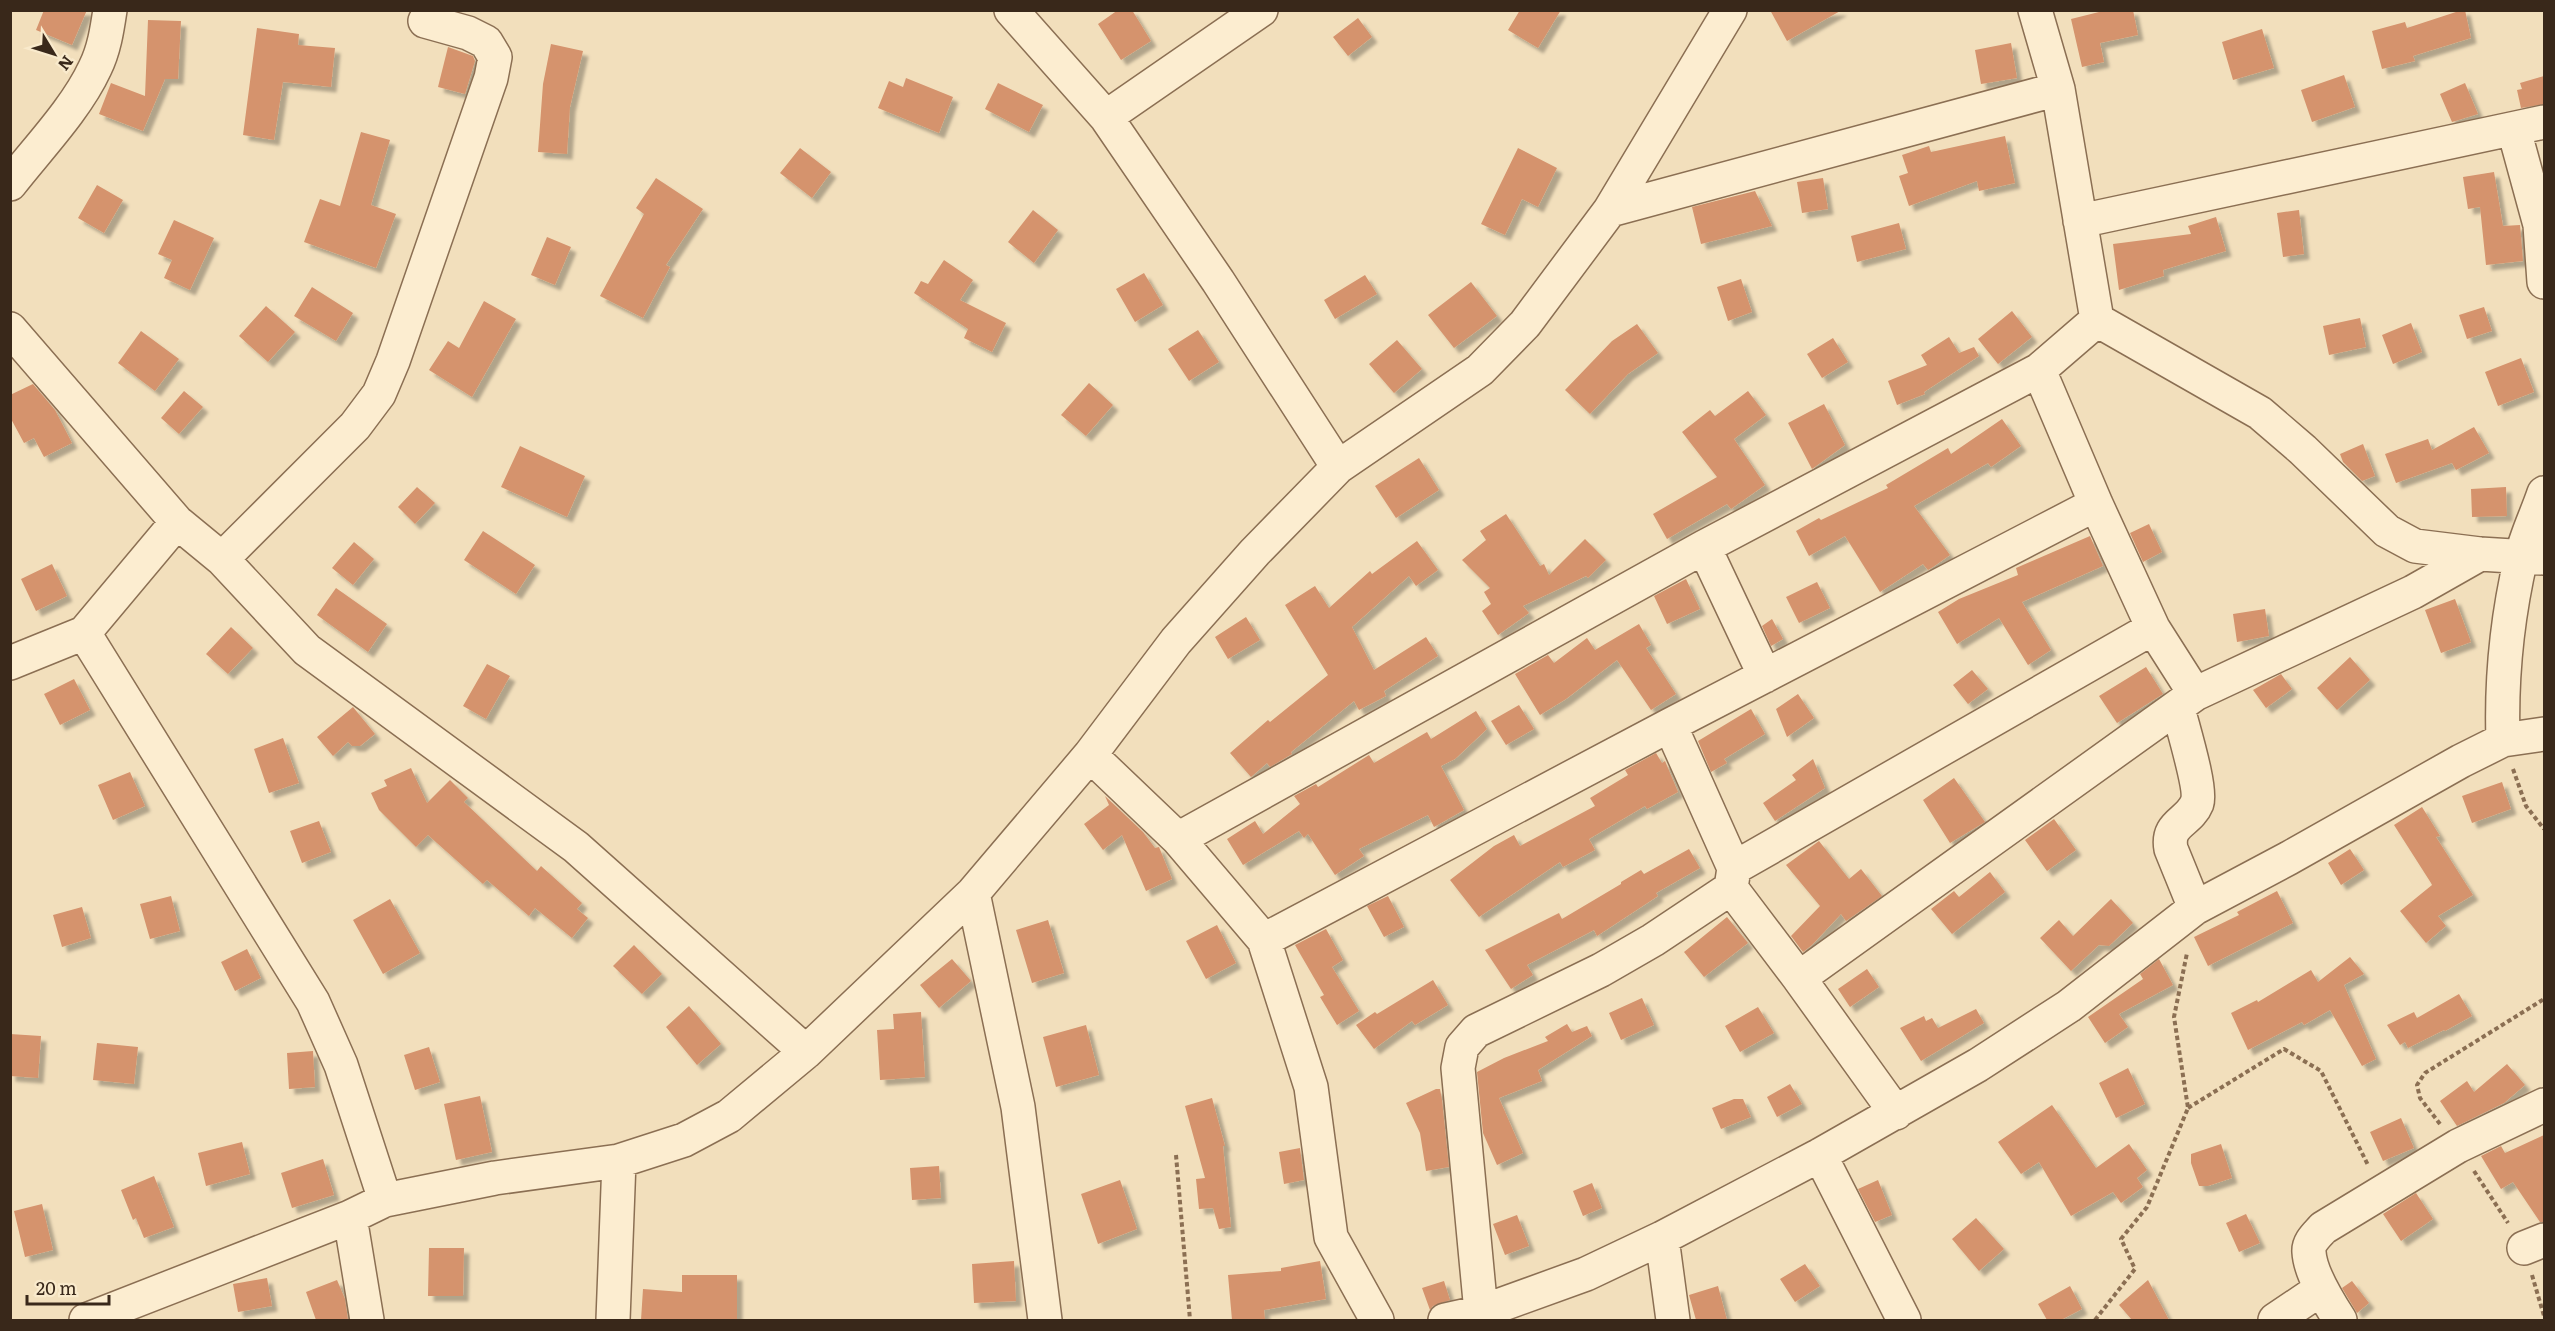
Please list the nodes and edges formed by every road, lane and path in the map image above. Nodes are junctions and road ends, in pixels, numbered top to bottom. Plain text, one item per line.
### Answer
1 (111, 10) edge
2 (1011, 10) edge
3 (1261, 10) edge
4 (1730, 10) edge
5 (2035, 10) edge
6 (425, 21) dead end
7 (2058, 89) junction
8 (1106, 117) junction
9 (2529, 126) edge
10 (10, 184) edge
11 (1610, 210) junction
12 (2080, 220) junction
13 (2542, 225) edge
14 (2544, 282) edge
15 (2097, 320) junction
16 (10, 329) edge
17 (2039, 370) junction
18 (1338, 467) junction
19 (2544, 493) edge
20 (2096, 504) junction
21 (177, 522) junction
22 (1704, 547) junction
23 (2480, 554) junction
24 (2533, 557) edge
25 (222, 559) junction
26 (2153, 628) junction
27 (84, 633) junction
28 (10, 663) edge
29 (1764, 676) junction
30 (2186, 701) junction
31 (1670, 725) junction
32 (2544, 734) edge
33 (2503, 740) junction
34 (1090, 755) junction
35 (2544, 829) edge
36 (1178, 839) junction
37 (1732, 878) junction
38 (973, 893) junction
39 (2195, 909) junction
40 (1264, 940) junction
41 (1799, 978) junction
42 (2544, 999) edge
43 (806, 1052) junction
44 (2544, 1105) edge
45 (2188, 1108) junction
46 (1896, 1113) junction
47 (2458, 1146) junction
48 (1176, 1155) dead end
49 (1820, 1155) junction
50 (619, 1161) junction
51 (2381, 1192) junction
52 (385, 1200) junction
53 (350, 1217) junction
54 (1662, 1238) junction
55 (2321, 1289) junction
56 (1481, 1312) junction
57 (86, 1320) edge
58 (367, 1320) edge
59 (613, 1320) edge
60 (1045, 1320) edge
61 (1190, 1320) edge
62 (1377, 1320) edge
63 (1444, 1320) edge
64 (1673, 1320) edge
65 (1904, 1320) edge
66 (2095, 1320) edge
67 (2275, 1320) edge
68 (2340, 1320) edge

1 - 10 street
2 - 8 street
3 - 8 street
4 - 11 street
5 - 7 street
6 - 25 street
7 - 11 street
7 - 12 street
8 - 18 street
9 - 12 street
9 - 13 street
11 - 18 street
12 - 15 street
13 - 14 street
15 - 17 street
15 - 23 street
16 - 21 street
17 - 20 street
17 - 22 street
18 - 34 street
19 - 24 street
20 - 26 street
20 - 29 street
21 - 25 street
21 - 27 street
22 - 29 street
22 - 36 street
23 - 24 street
23 - 30 street
24 - 33 street
25 - 43 street
26 - 30 street
26 - 37 street
27 - 28 street
27 - 52 street
29 - 31 street
30 - 39 street
30 - 41 street
31 - 37 street
31 - 40 street
32 - 33 street
33 - 35 path
33 - 39 street
34 - 36 street
34 - 38 street
36 - 40 street
37 - 41 street
37 - 56 street
38 - 43 street
38 - 60 street
39 - 45 path
39 - 46 street
40 - 62 street
41 - 46 street
42 - 47 path
43 - 50 street
44 - 47 street
45 - 51 path
45 - 66 path
46 - 49 street
47 - 51 street
48 - 61 path
49 - 54 street
49 - 65 street
50 - 52 street
50 - 59 street
51 - 55 street
52 - 53 street
53 - 57 street
53 - 58 street
54 - 56 street
54 - 64 street
55 - 67 street
55 - 68 street
56 - 63 street

